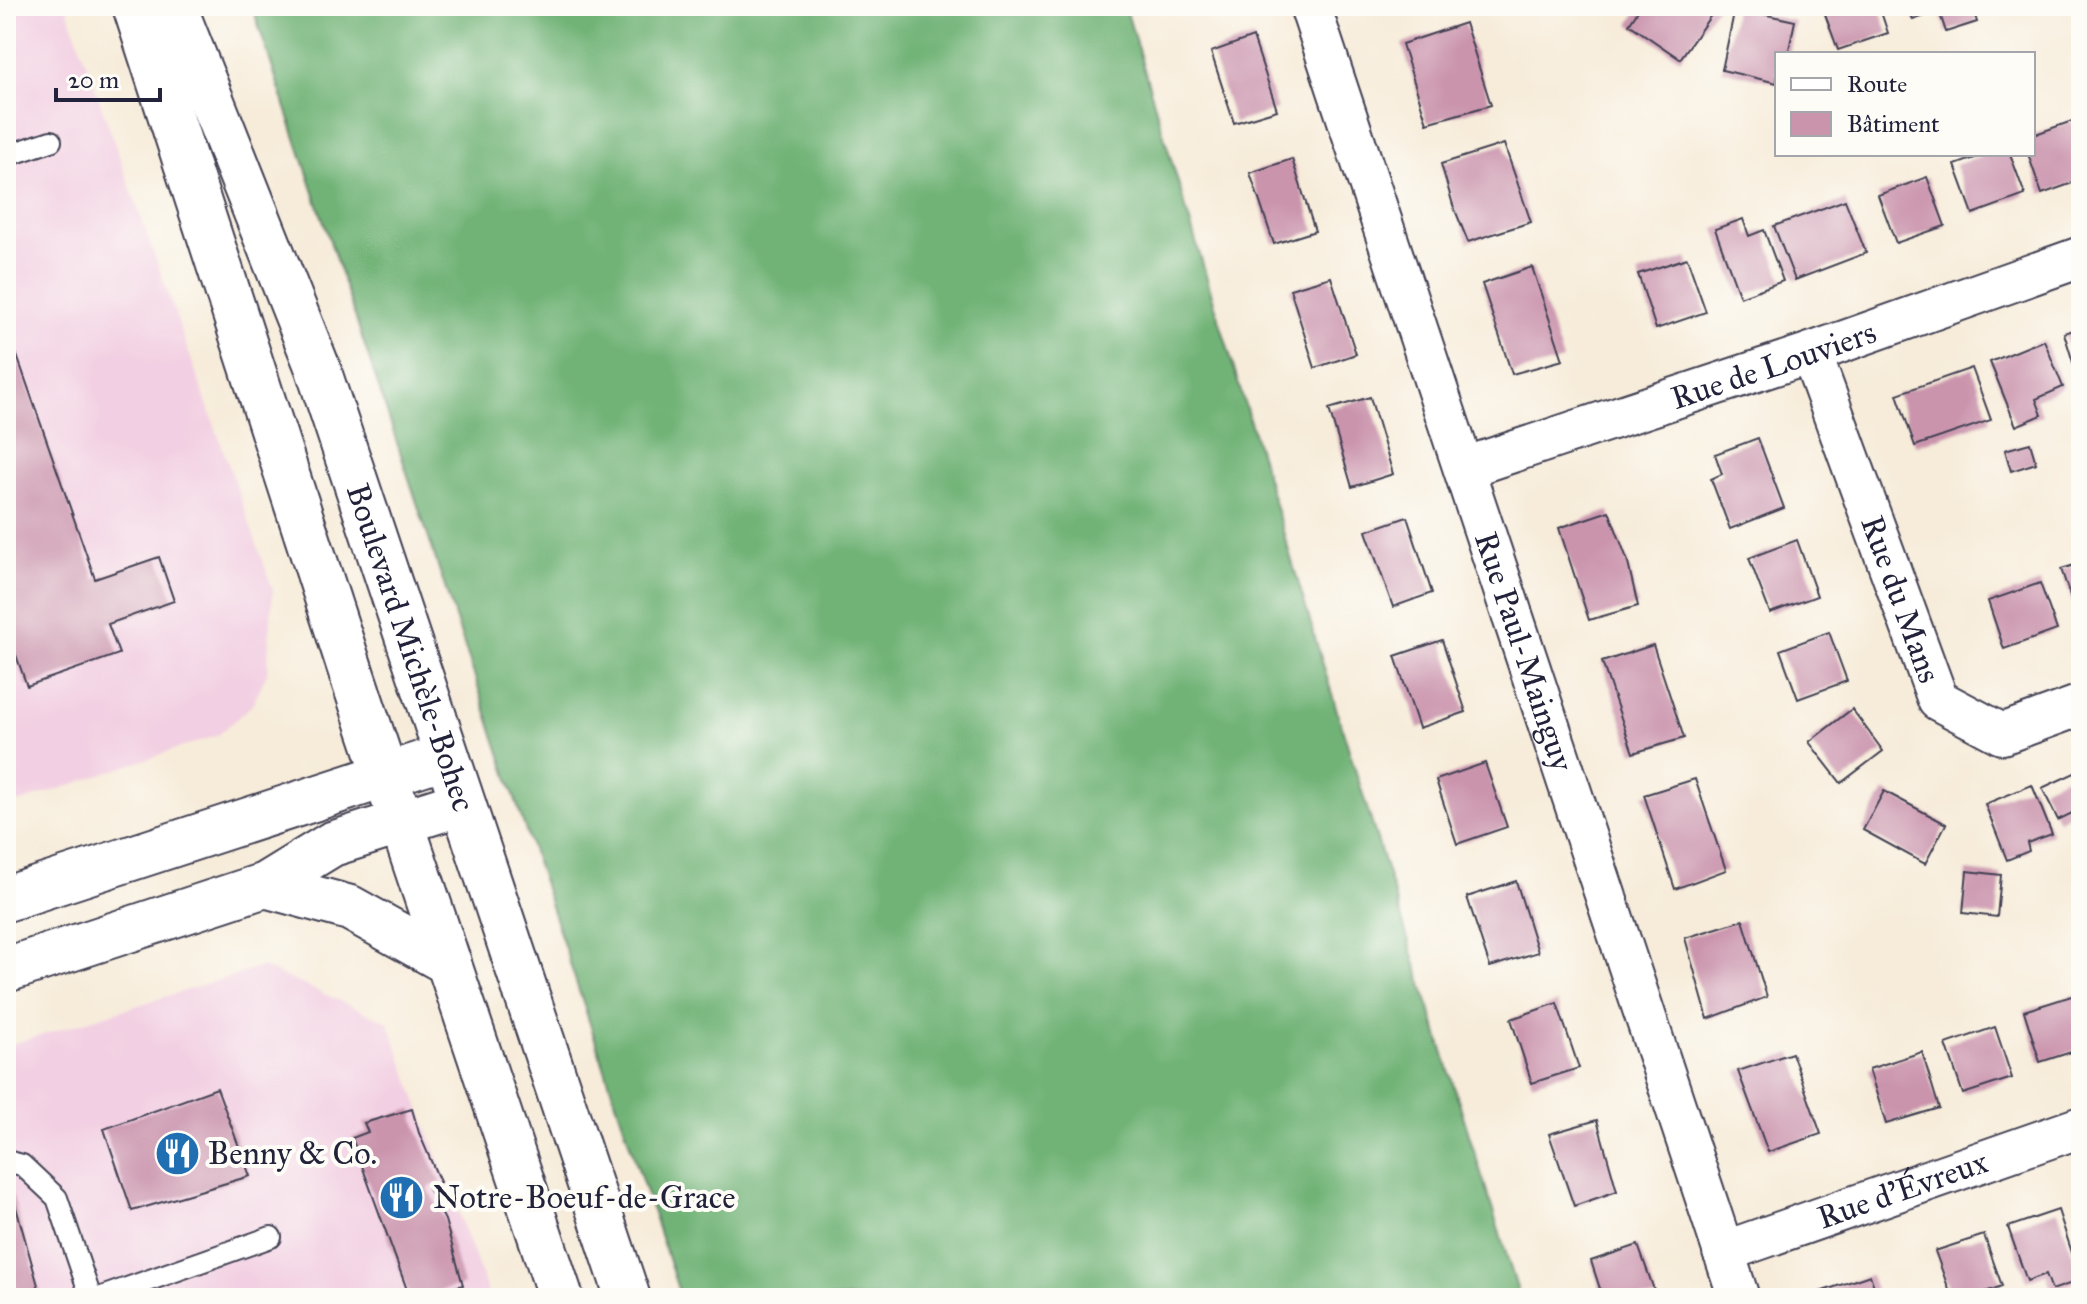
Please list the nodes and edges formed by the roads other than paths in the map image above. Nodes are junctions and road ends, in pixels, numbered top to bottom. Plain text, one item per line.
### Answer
1 (135, 6) edge
2 (174, 6) edge
3 (1310, 6) edge
4 (51, 141) dead end
5 (6, 156) edge
6 (2081, 257) edge
7 (1811, 353) junction
8 (1464, 468) junction
9 (2081, 705) edge
10 (445, 756) junction
11 (386, 776) junction
12 (462, 803) junction
13 (402, 821) junction
14 (265, 885) junction
15 (6, 899) edge
16 (449, 963) junction
17 (6, 970) edge
18 (2081, 1127) edge
19 (6, 1161) edge
20 (271, 1237) dead end
21 (1723, 1252) junction
22 (91, 1298) edge
23 (99, 1298) edge
24 (561, 1298) edge
25 (628, 1298) edge
26 (1739, 1298) edge

1 - 11 main road, Boulevard Michèle-Bohec
2 - 10 main road, Boulevard Michèle-Bohec
3 - 8 street, Rue Paul-Mainguy
4 - 5 lane
6 - 7 street, Rue de Louviers
7 - 8 street, Rue de Louviers
7 - 9 street, Rue du Mans
8 - 21 street, Rue Paul-Mainguy
10 - 11 main road
10 - 12 main road, Boulevard Michèle-Bohec
11 - 13 main road, Boulevard Michèle-Bohec
11 - 15 main road
12 - 13 main road
12 - 25 main road, Boulevard Michèle-Bohec
13 - 14 main road
13 - 16 main road, Boulevard Michèle-Bohec
14 - 16 main road
14 - 17 main road
16 - 24 main road, Boulevard Michèle-Bohec
18 - 21 street, Rue d'Évreux
19 - 22 lane
20 - 23 lane
21 - 26 street, Rue Paul-Mainguy

